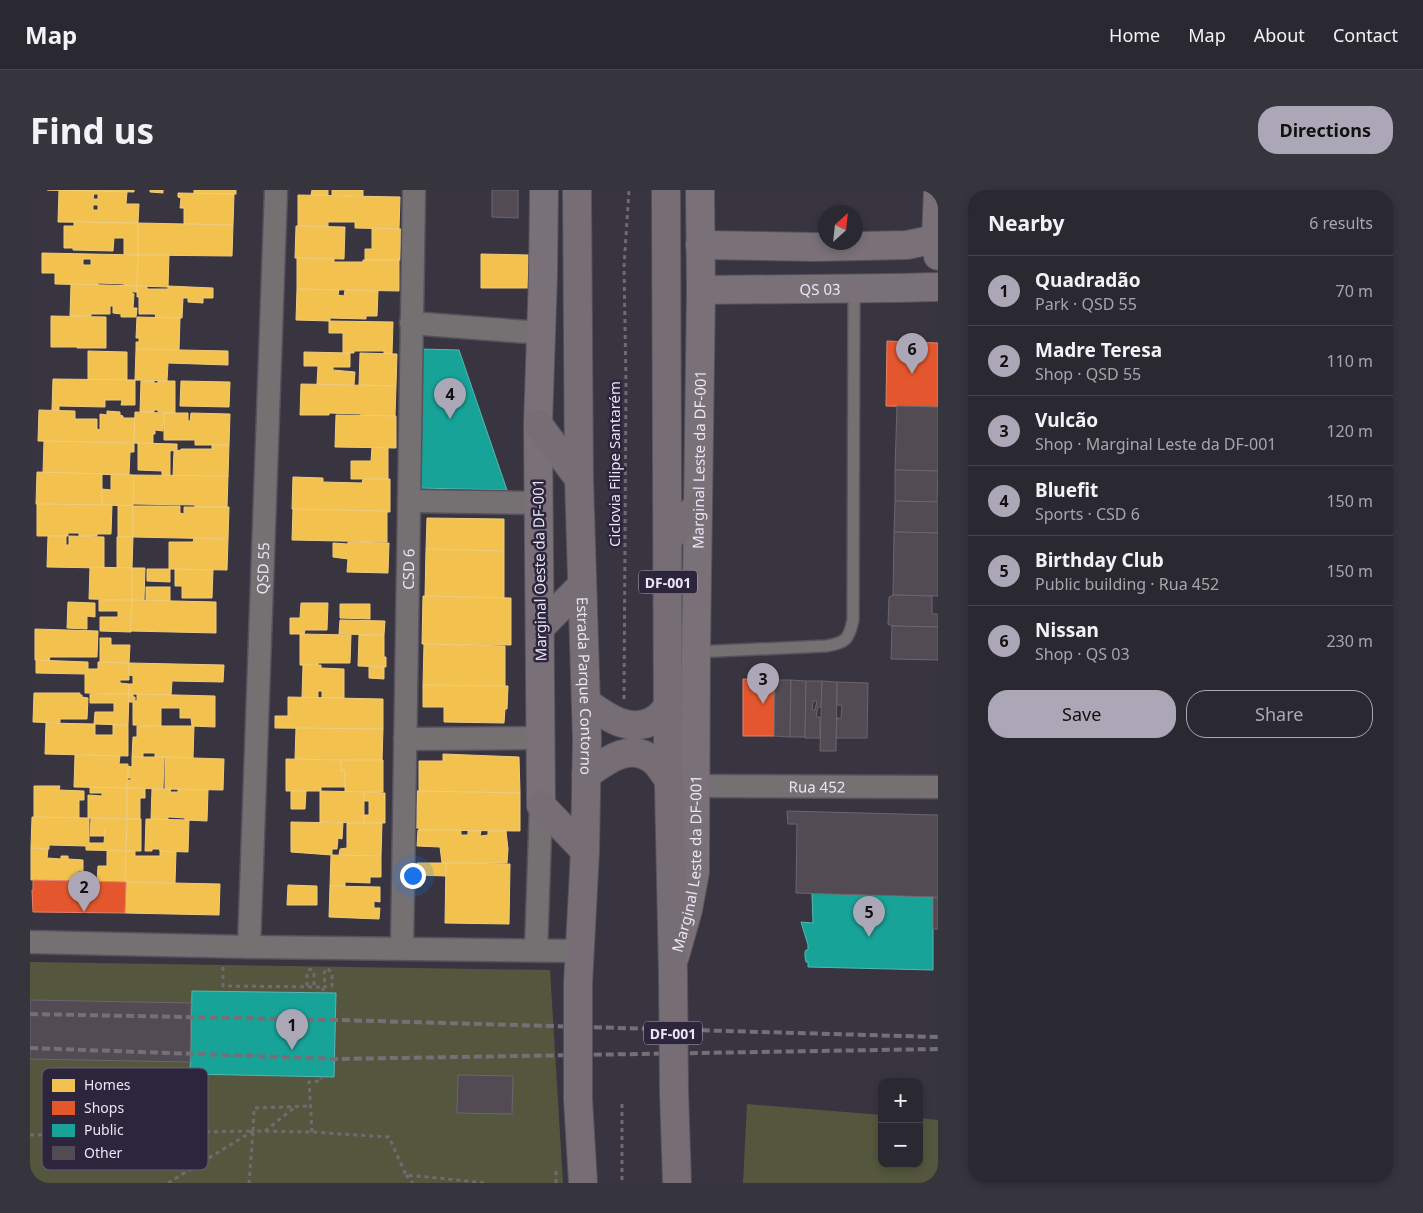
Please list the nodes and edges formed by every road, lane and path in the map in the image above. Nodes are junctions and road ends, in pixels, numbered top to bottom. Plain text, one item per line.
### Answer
1 (276, 190) edge
2 (414, 190) edge
3 (544, 190) edge
4 (577, 190) edge
5 (629, 190) edge
6 (666, 190) edge
7 (700, 190) edge
8 (938, 190) edge
9 (700, 245) junction
10 (815, 247) junction
11 (937, 248) edge
12 (938, 287) edge
13 (814, 288) junction
14 (701, 290) junction
15 (854, 290) junction
16 (411, 323) junction
17 (541, 333) junction
18 (538, 424) junction
19 (579, 478) junction
20 (409, 501) junction
21 (538, 503) junction
22 (697, 506) junction
23 (668, 539) junction
24 (582, 585) junction
25 (540, 628) junction
26 (696, 652) junction
27 (586, 702) junction
28 (668, 708) junction
29 (624, 724) junction
30 (405, 738) junction
31 (541, 738) junction
32 (586, 775) junction
33 (669, 780) junction
34 (696, 786) junction
35 (938, 787) edge
36 (540, 805) junction
37 (585, 851) junction
38 (30, 942) edge
39 (223, 946) junction
40 (249, 946) junction
41 (402, 948) junction
42 (536, 950) junction
43 (579, 951) junction
44 (672, 971) junction
45 (307, 973) dead end
46 (314, 973) dead end
47 (324, 973) dead end
48 (332, 973) dead end
49 (307, 986) junction
50 (314, 987) junction
51 (324, 988) junction
52 (321, 1078) dead end
53 (622, 1104) dead end
54 (296, 1106) junction
55 (311, 1106) junction
56 (253, 1131) junction
57 (264, 1131) junction
58 (208, 1132) edge
59 (312, 1132) junction
60 (208, 1159) edge
61 (189, 1170) edge
62 (406, 1175) junction
63 (168, 1183) edge
64 (249, 1183) edge
65 (413, 1183) edge
66 (488, 1183) edge
67 (583, 1183) edge
68 (622, 1183) edge
69 (677, 1183) edge

1 - 40 street, QSD 55
2 - 16 street, CSD 6
3 - 17 main road, Marginal Oeste da DF-001
4 - 19 highway, Estrada Parque Contorno
5 - 29 path, Ciclovia Filipe Santarém
6 - 23 highway, DF-001
7 - 9 main road, Marginal Leste da DF-001
8 - 11 main road
9 - 10 main road
9 - 14 main road, Marginal Leste da DF-001
10 - 11 main road
10 - 13 main road
12 - 15 main road, QS 03
13 - 14 main road, QS 03
13 - 15 main road, QS 03
14 - 22 main road, Marginal Leste da DF-001
15 - 26 lane
16 - 17 street
16 - 20 street, CSD 6
17 - 18 main road, Marginal Oeste da DF-001
18 - 19 highway
18 - 21 main road, Marginal Oeste da DF-001
19 - 24 highway, Estrada Parque Contorno
20 - 21 street
20 - 30 street, CSD 6
21 - 25 main road, Marginal Oeste da DF-001
22 - 23 highway
22 - 26 main road, Marginal Leste da DF-001
23 - 28 highway, DF-001
24 - 25 highway
24 - 27 highway, Estrada Parque Contorno
25 - 31 main road, Marginal Oeste da DF-001
26 - 34 main road, Marginal Leste da DF-001
27 - 29 highway
27 - 32 highway, Estrada Parque Contorno
28 - 29 highway
28 - 33 highway, DF-001
30 - 31 street
30 - 41 street, CSD 6
31 - 36 main road, Marginal Oeste da DF-001
32 - 33 highway
32 - 37 highway, Estrada Parque Contorno
33 - 44 highway, DF-001
34 - 35 street, Rua 452
34 - 44 main road, Marginal Leste da DF-001
36 - 37 highway
36 - 42 street, Marginal Oeste da DF-001
37 - 43 highway, Estrada Parque Contorno
38 - 39 street
39 - 40 street
39 - 49 path
40 - 41 street
41 - 42 street
42 - 43 street
43 - 67 highway, Estrada Parque Contorno, bridge
44 - 69 highway, DF-001, bridge
45 - 49 path
46 - 50 path
47 - 51 path
48 - 51 path
49 - 50 path
50 - 51 path
52 - 55 path
53 - 68 path
54 - 55 path
54 - 56 path
54 - 57 path
55 - 59 path
56 - 57 path
56 - 58 path
56 - 60 path
56 - 64 path
57 - 59 path
59 - 62 path
61 - 63 path
62 - 65 path
62 - 66 path

